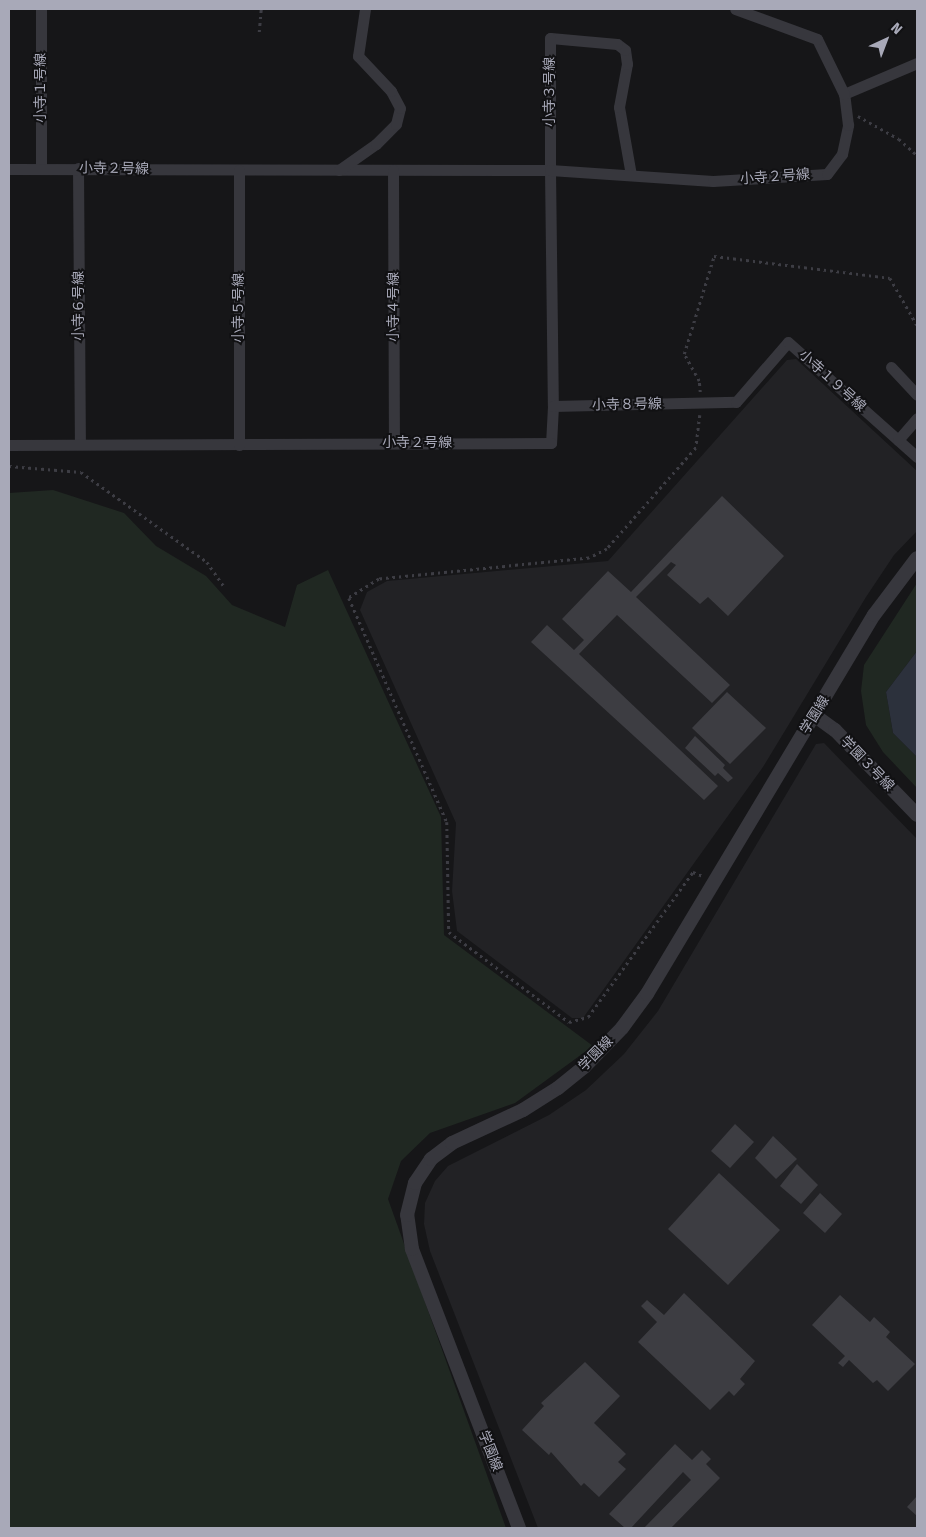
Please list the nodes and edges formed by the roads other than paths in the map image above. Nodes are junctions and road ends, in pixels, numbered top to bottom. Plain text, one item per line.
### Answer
1 (41, 9) edge
2 (365, 9) edge
3 (736, 9) edge
4 (752, 12) edge
5 (917, 63) edge
6 (844, 94) junction
7 (41, 168) junction
8 (78, 168) junction
9 (9, 169) edge
10 (239, 170) junction
11 (339, 170) junction
12 (393, 170) junction
13 (550, 170) junction
14 (631, 176) junction
15 (891, 367) dead end
16 (917, 394) edge
17 (701, 404) joint
18 (553, 406) junction
19 (917, 418) edge
20 (898, 440) junction
21 (394, 443) junction
22 (80, 444) junction
23 (239, 445) junction
24 (9, 446) edge
25 (917, 458) edge
26 (917, 558) edge
27 (814, 715) junction
28 (917, 815) edge
29 (519, 1528) edge

1 - 7 street, 小寺１号線
2 - 11 street
3 - 4 street, 小寺２号線
4 - 6 street, 小寺２号線
5 - 6 street
6 - 14 street, 小寺２号線
7 - 8 street, 小寺２号線
7 - 9 street, 小寺２号線
8 - 10 street, 小寺２号線
8 - 22 street, 小寺６号線
10 - 11 street, 小寺２号線
10 - 23 street, 小寺５号線
11 - 12 street, 小寺２号線
12 - 13 street, 小寺２号線
12 - 21 street, 小寺４号線
13 - 14 street, 小寺２号線
13 - 14 street, 小寺３号線
13 - 18 street, 小寺２号線
15 - 16 street
17 - 18 street, 小寺８号線
17 - 20 street, 小寺１９号線
18 - 21 street, 小寺２号線
19 - 20 street
20 - 25 street, 小寺１９号線
21 - 23 street, 小寺２号線
22 - 23 street, 小寺２号線
22 - 24 street, 小寺２号線
26 - 27 street, 学園線
27 - 28 street, 学園３号線
27 - 29 street, 学園線

